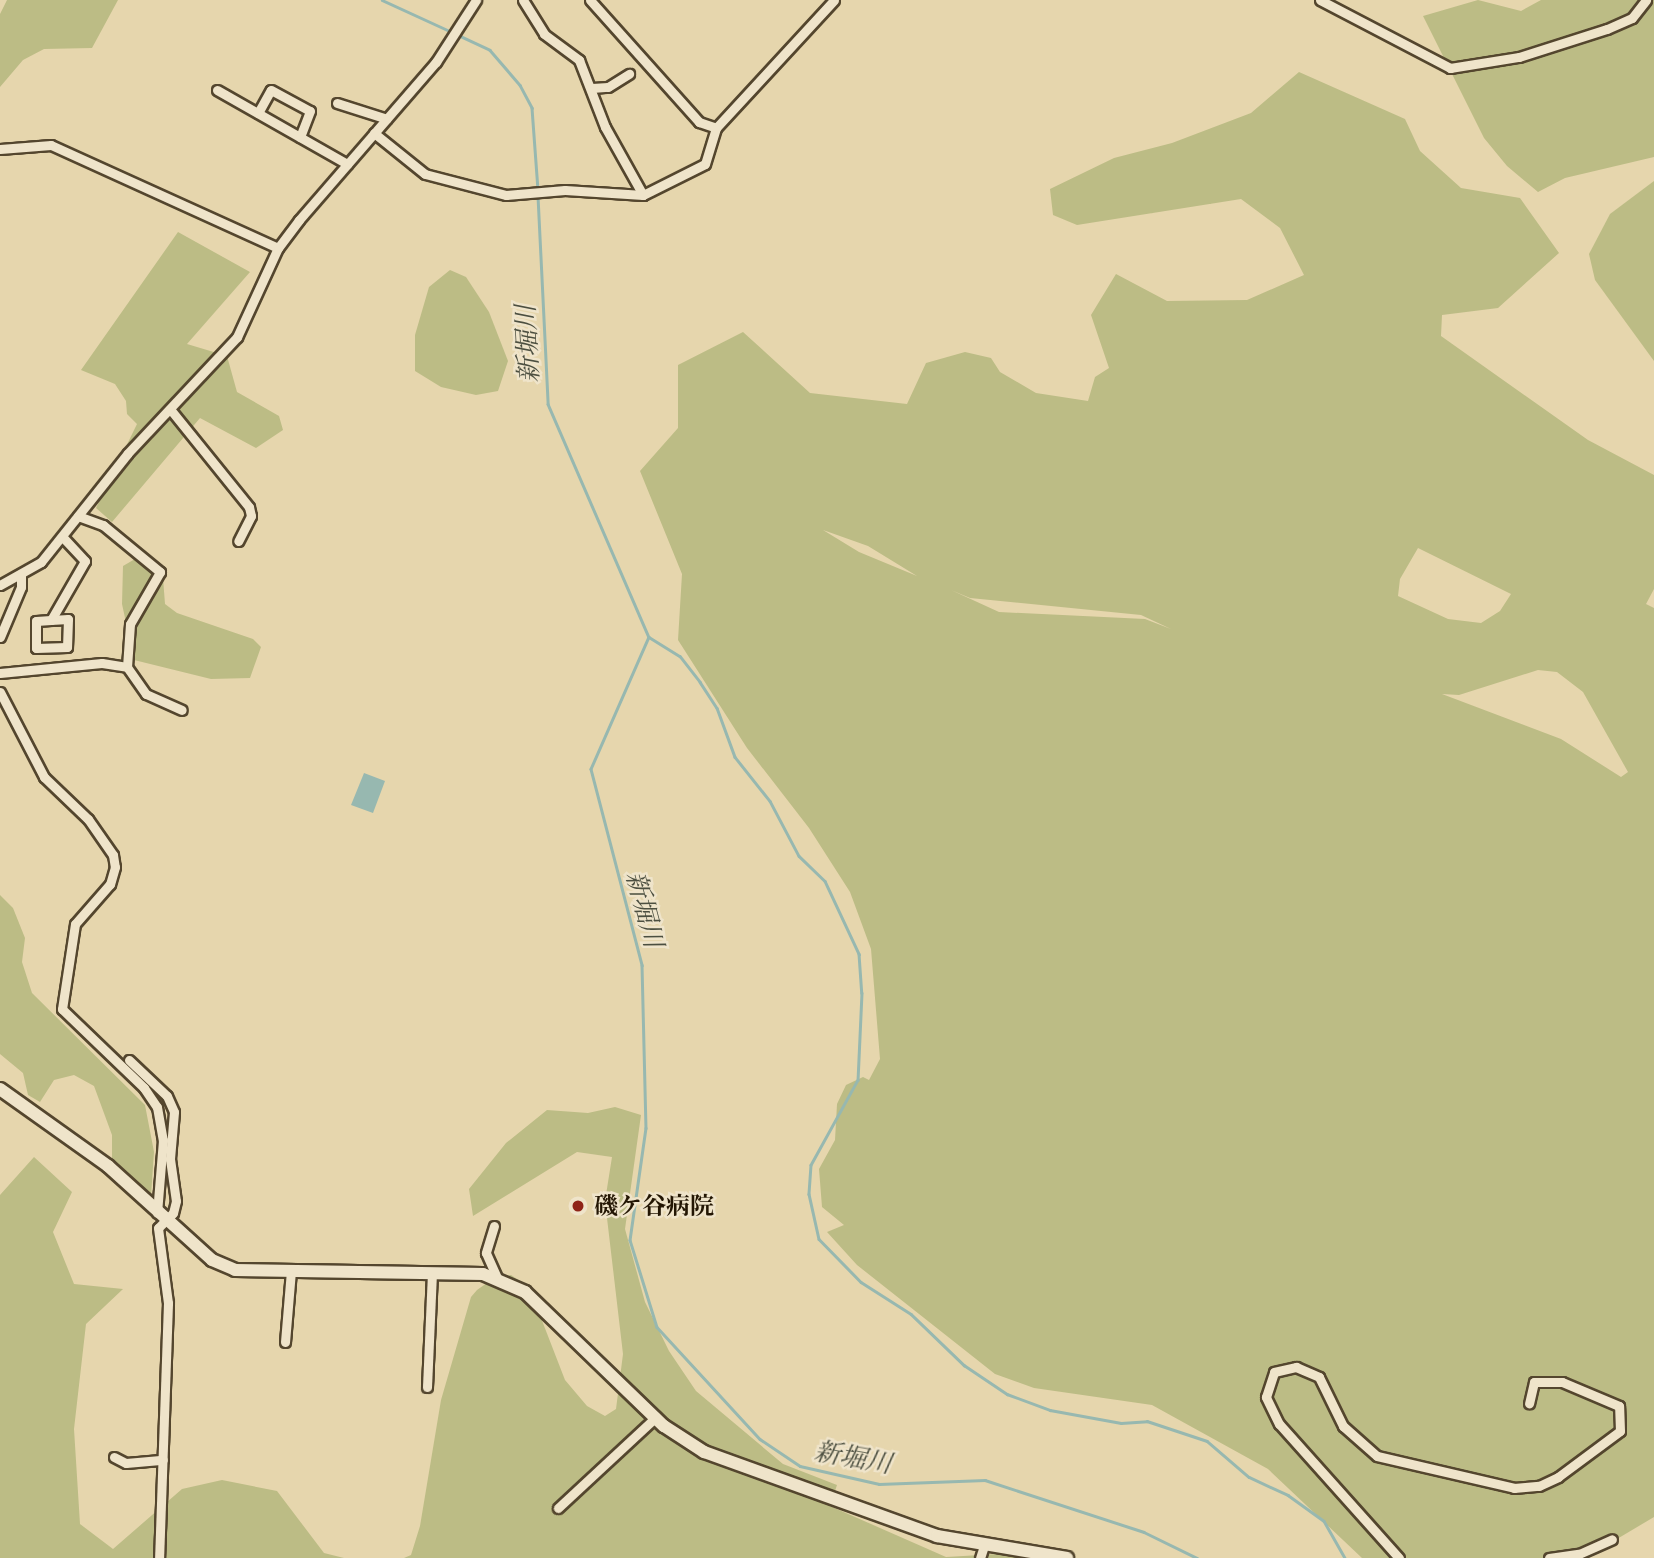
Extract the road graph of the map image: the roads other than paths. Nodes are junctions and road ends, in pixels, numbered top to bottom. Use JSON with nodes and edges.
{"nodes":[{"id":1,"x":476,"y":0,"type":"edge"},
{"id":2,"x":523,"y":0,"type":"edge"},
{"id":3,"x":590,"y":0,"type":"edge"},
{"id":4,"x":834,"y":0,"type":"edge"},
{"id":5,"x":1320,"y":0,"type":"edge"},
{"id":6,"x":1646,"y":0,"type":"edge"},
{"id":7,"x":629,"y":74,"type":"dead end"},
{"id":8,"x":593,"y":88,"type":"junction"},
{"id":9,"x":217,"y":90,"type":"dead end"},
{"id":10,"x":337,"y":103,"type":"dead end"},
{"id":11,"x":258,"y":113,"type":"junction"},
{"id":12,"x":387,"y":119,"type":"junction"},
{"id":13,"x":716,"y":128,"type":"junction"},
{"id":14,"x":374,"y":133,"type":"junction"},
{"id":15,"x":300,"y":137,"type":"junction"},
{"id":16,"x":0,"y":149,"type":"edge"},
{"id":17,"x":347,"y":164,"type":"junction"},
{"id":18,"x":643,"y":195,"type":"junction"},
{"id":19,"x":278,"y":248,"type":"junction"},
{"id":20,"x":170,"y":409,"type":"junction"},
{"id":21,"x":78,"y":516,"type":"junction"},
{"id":22,"x":62,"y":537,"type":"junction"},
{"id":23,"x":238,"y":541,"type":"dead end"},
{"id":24,"x":21,"y":574,"type":"junction"},
{"id":25,"x":0,"y":585,"type":"edge"},
{"id":26,"x":51,"y":620,"type":"junction"},
{"id":27,"x":0,"y":637,"type":"edge"},
{"id":28,"x":127,"y":667,"type":"junction"},
{"id":29,"x":0,"y":673,"type":"edge"},
{"id":30,"x":0,"y":692,"type":"edge"},
{"id":31,"x":182,"y":710,"type":"dead end"},
{"id":32,"x":129,"y":1060,"type":"dead end"},
{"id":33,"x":0,"y":1089,"type":"edge"},
{"id":34,"x":161,"y":1216,"type":"junction"},
{"id":35,"x":494,"y":1226,"type":"dead end"},
{"id":36,"x":291,"y":1270,"type":"junction"},
{"id":37,"x":432,"y":1273,"type":"junction"},
{"id":38,"x":498,"y":1280,"type":"junction"},
{"id":39,"x":285,"y":1342,"type":"dead end"},
{"id":40,"x":427,"y":1387,"type":"dead end"},
{"id":41,"x":1529,"y":1403,"type":"dead end"},
{"id":42,"x":656,"y":1417,"type":"junction"},
{"id":43,"x":114,"y":1457,"type":"dead end"},
{"id":44,"x":163,"y":1460,"type":"junction"},
{"id":45,"x":558,"y":1508,"type":"dead end"},
{"id":46,"x":1612,"y":1539,"type":"dead end"},
{"id":47,"x":982,"y":1552,"type":"edge"},
{"id":48,"x":159,"y":1558,"type":"edge"},
{"id":49,"x":1067,"y":1558,"type":"edge"},
{"id":50,"x":1399,"y":1558,"type":"edge"},
{"id":51,"x":1549,"y":1558,"type":"edge"}],
"edges":[{"from":1,"to":12,"type":"street"},
{"from":2,"to":8,"type":"street"},
{"from":3,"to":13,"type":"street"},
{"from":4,"to":13,"type":"street"},
{"from":5,"to":6,"type":"street"},
{"from":7,"to":8,"type":"street"},
{"from":8,"to":18,"type":"street"},
{"from":9,"to":11,"type":"street"},
{"from":10,"to":12,"type":"street"},
{"from":11,"to":15,"type":"street"},
{"from":11,"to":15,"type":"street"},
{"from":12,"to":14,"type":"street"},
{"from":13,"to":18,"type":"street"},
{"from":14,"to":17,"type":"street"},
{"from":14,"to":18,"type":"street"},
{"from":15,"to":17,"type":"street"},
{"from":16,"to":19,"type":"street"},
{"from":17,"to":19,"type":"street"},
{"from":19,"to":20,"type":"street"},
{"from":20,"to":21,"type":"street"},
{"from":20,"to":23,"type":"street"},
{"from":21,"to":22,"type":"street"},
{"from":21,"to":28,"type":"street"},
{"from":22,"to":24,"type":"street"},
{"from":22,"to":26,"type":"street"},
{"from":24,"to":25,"type":"street"},
{"from":24,"to":27,"type":"street"},
{"from":26,"to":26,"type":"street"},
{"from":28,"to":29,"type":"street"},
{"from":28,"to":31,"type":"street"},
{"from":30,"to":34,"type":"street"},
{"from":32,"to":34,"type":"street"},
{"from":33,"to":34,"type":"street"},
{"from":34,"to":36,"type":"street"},
{"from":34,"to":44,"type":"street"},
{"from":35,"to":38,"type":"street"},
{"from":36,"to":37,"type":"street"},
{"from":36,"to":39,"type":"street"},
{"from":37,"to":38,"type":"street"},
{"from":37,"to":40,"type":"street"},
{"from":38,"to":42,"type":"street"},
{"from":41,"to":50,"type":"street"},
{"from":42,"to":45,"type":"street"},
{"from":42,"to":47,"type":"street"},
{"from":43,"to":44,"type":"street"},
{"from":44,"to":48,"type":"street"},
{"from":46,"to":51,"type":"street"},
{"from":47,"to":49,"type":"street"}]}
